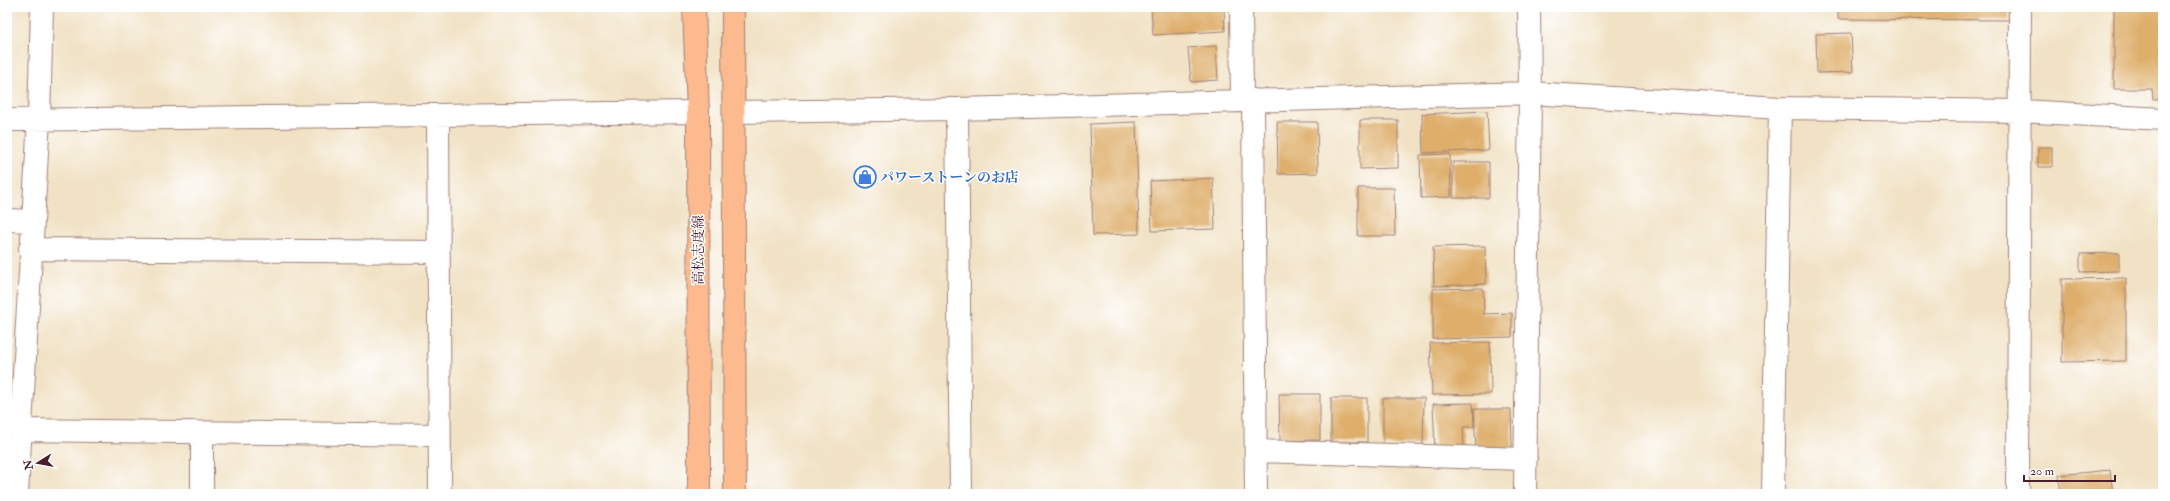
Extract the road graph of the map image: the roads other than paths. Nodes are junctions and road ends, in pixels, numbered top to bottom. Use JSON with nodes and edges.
{"nodes":[{"id":1,"x":42,"y":7,"type":"edge"},
{"id":2,"x":694,"y":7,"type":"edge"},
{"id":3,"x":733,"y":7,"type":"edge"},
{"id":4,"x":1241,"y":7,"type":"edge"},
{"id":5,"x":1529,"y":7,"type":"edge"},
{"id":6,"x":2020,"y":7,"type":"edge"},
{"id":7,"x":1530,"y":93,"type":"junction"},
{"id":8,"x":1248,"y":100,"type":"junction"},
{"id":9,"x":1780,"y":108,"type":"junction"},
{"id":10,"x":956,"y":109,"type":"junction"},
{"id":11,"x":2020,"y":111,"type":"junction"},
{"id":12,"x":698,"y":112,"type":"junction"},
{"id":13,"x":734,"y":112,"type":"junction"},
{"id":14,"x":438,"y":115,"type":"junction"},
{"id":15,"x":2163,"y":119,"type":"edge"},
{"id":16,"x":7,"y":120,"type":"edge"},
{"id":17,"x":39,"y":120,"type":"junction"},
{"id":18,"x":7,"y":220,"type":"edge"},
{"id":19,"x":33,"y":221,"type":"junction"},
{"id":20,"x":30,"y":249,"type":"junction"},
{"id":21,"x":438,"y":252,"type":"junction"},
{"id":22,"x":20,"y":430,"type":"junction"},
{"id":23,"x":202,"y":433,"type":"junction"},
{"id":24,"x":439,"y":436,"type":"junction"},
{"id":25,"x":1256,"y":451,"type":"junction"},
{"id":26,"x":1526,"y":458,"type":"junction"},
{"id":27,"x":17,"y":494,"type":"edge"},
{"id":28,"x":202,"y":494,"type":"edge"},
{"id":29,"x":440,"y":494,"type":"edge"},
{"id":30,"x":699,"y":494,"type":"edge"},
{"id":31,"x":735,"y":494,"type":"edge"},
{"id":32,"x":961,"y":494,"type":"edge"},
{"id":33,"x":1256,"y":494,"type":"edge"},
{"id":34,"x":1525,"y":494,"type":"edge"},
{"id":35,"x":1773,"y":494,"type":"edge"},
{"id":36,"x":2018,"y":494,"type":"edge"}],
"edges":[{"from":1,"to":17,"type":"street"},
{"from":2,"to":12,"type":"main road","name":"高松志度線"},
{"from":3,"to":13,"type":"main road"},
{"from":4,"to":8,"type":"street"},
{"from":5,"to":7,"type":"street"},
{"from":6,"to":11,"type":"street"},
{"from":7,"to":8,"type":"street"},
{"from":7,"to":9,"type":"street"},
{"from":7,"to":26,"type":"street"},
{"from":8,"to":10,"type":"street"},
{"from":8,"to":25,"type":"street"},
{"from":9,"to":11,"type":"street"},
{"from":9,"to":35,"type":"street"},
{"from":10,"to":13,"type":"street"},
{"from":10,"to":32,"type":"street"},
{"from":11,"to":15,"type":"street"},
{"from":11,"to":36,"type":"street"},
{"from":12,"to":14,"type":"street"},
{"from":12,"to":30,"type":"main road","name":"高松志度線"},
{"from":13,"to":31,"type":"main road"},
{"from":14,"to":17,"type":"street"},
{"from":14,"to":21,"type":"street"},
{"from":16,"to":17,"type":"street"},
{"from":17,"to":19,"type":"street"},
{"from":18,"to":19,"type":"street"},
{"from":19,"to":20,"type":"street"},
{"from":20,"to":21,"type":"street"},
{"from":20,"to":22,"type":"street"},
{"from":21,"to":24,"type":"street"},
{"from":22,"to":23,"type":"street"},
{"from":22,"to":27,"type":"street"},
{"from":23,"to":24,"type":"street"},
{"from":23,"to":28,"type":"street"},
{"from":24,"to":29,"type":"street"},
{"from":25,"to":26,"type":"street"},
{"from":25,"to":33,"type":"street"},
{"from":26,"to":34,"type":"street"}]}
